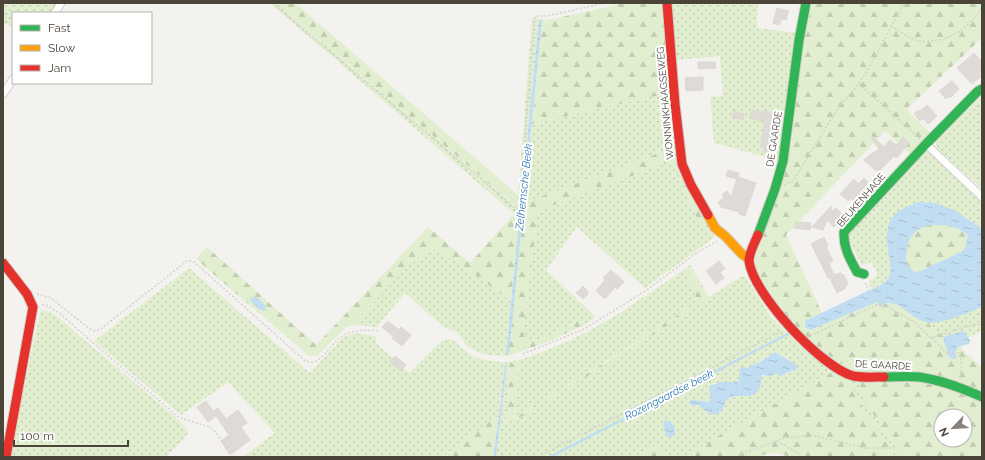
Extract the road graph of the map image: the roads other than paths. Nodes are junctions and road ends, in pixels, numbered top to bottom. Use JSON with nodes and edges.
{"nodes":[{"id":1,"x":61,"y":3,"type":"edge"},
{"id":2,"x":667,"y":3,"type":"edge"},
{"id":3,"x":806,"y":3,"type":"edge"},
{"id":4,"x":56,"y":12,"type":"edge"},
{"id":5,"x":12,"y":80,"type":"edge"},
{"id":6,"x":982,"y":89,"type":"edge"},
{"id":7,"x":3,"y":94,"type":"edge"},
{"id":8,"x":926,"y":144,"type":"junction"},
{"id":9,"x":982,"y":197,"type":"edge"},
{"id":10,"x":749,"y":259,"type":"junction"},
{"id":11,"x":3,"y":263,"type":"edge"},
{"id":12,"x":864,"y":274,"type":"dead end"},
{"id":13,"x":982,"y":397,"type":"edge"},
{"id":14,"x":6,"y":457,"type":"edge"}],
"edges":[{"from":1,"to":4,"type":"street"},
{"from":2,"to":10,"type":"street","name":"WONNINKHAAGSEWEG"},
{"from":3,"to":10,"type":"street","name":"DE GAARDE"},
{"from":5,"to":7,"type":"street"},
{"from":6,"to":8,"type":"street","name":"BEUKENHAGE"},
{"from":8,"to":9,"type":"street"},
{"from":8,"to":12,"type":"street","name":"BEUKENHAGE"},
{"from":10,"to":13,"type":"street","name":"DE GAARDE"},
{"from":11,"to":14,"type":"street"}]}
